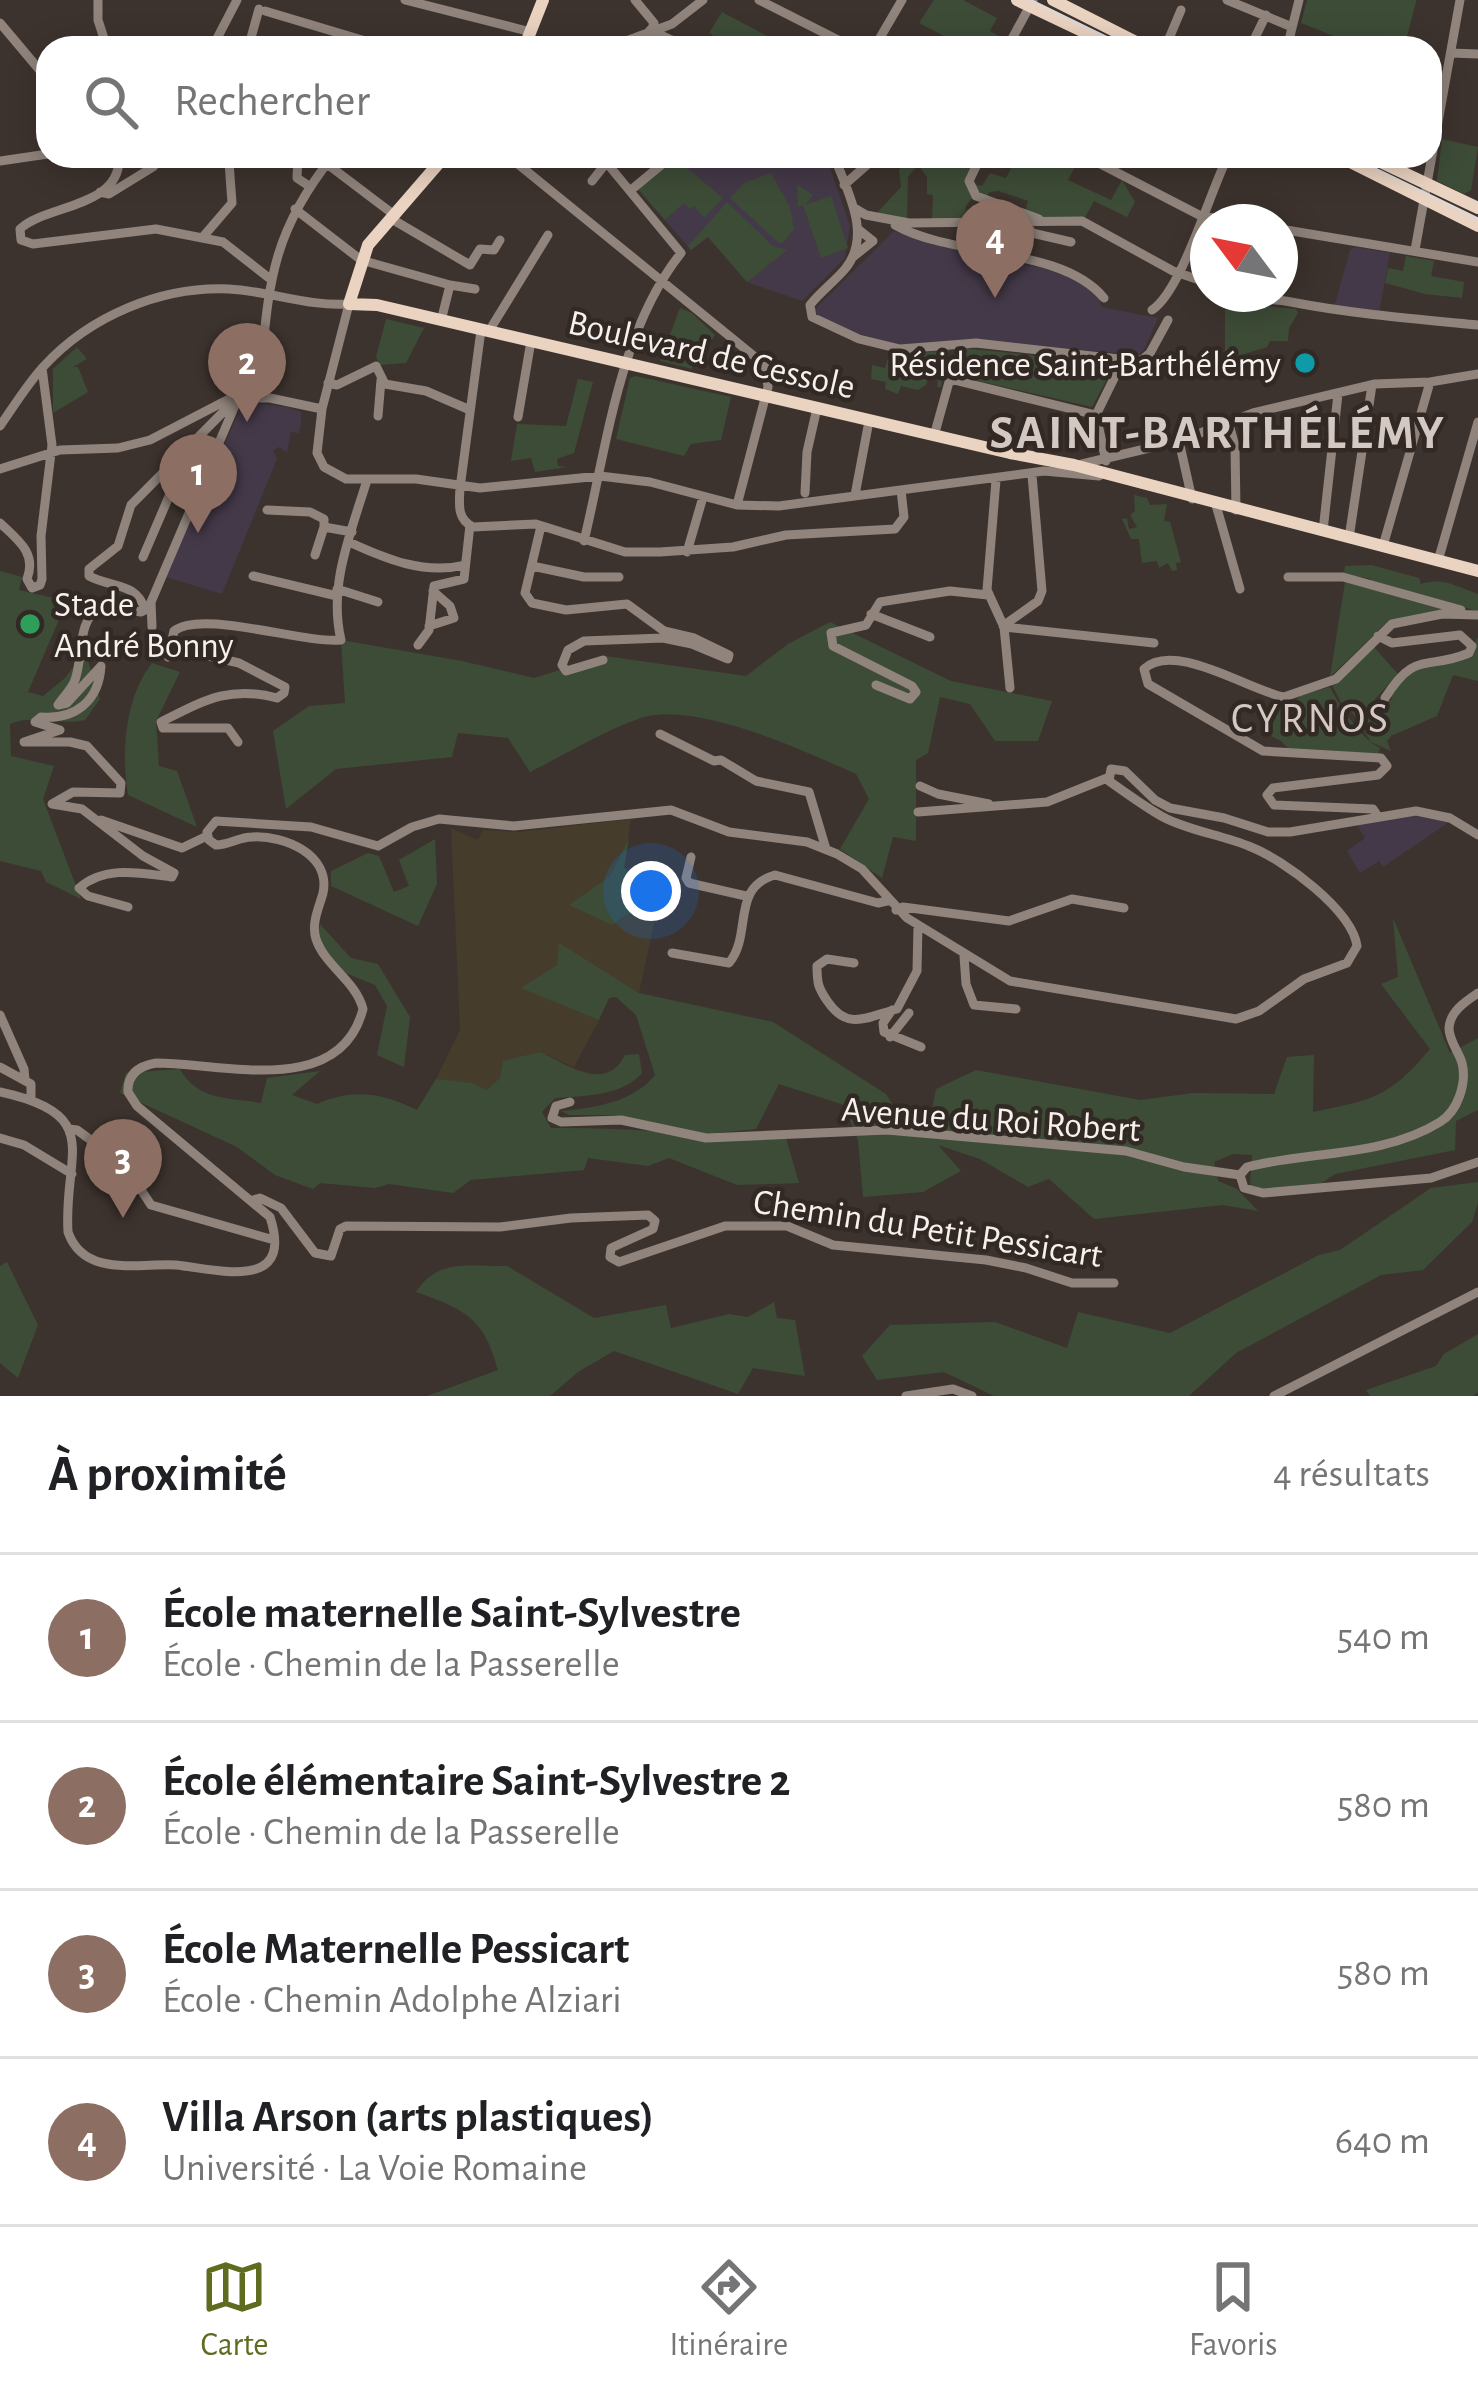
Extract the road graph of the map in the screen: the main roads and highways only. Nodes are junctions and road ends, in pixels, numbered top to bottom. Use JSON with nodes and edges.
{"nodes":[{"id":1,"x":543,"y":0,"type":"edge"},
{"id":2,"x":1053,"y":0,"type":"edge"},
{"id":3,"x":1026,"y":2,"type":"edge"},
{"id":4,"x":529,"y":36,"type":"edge"},
{"id":5,"x":1094,"y":36,"type":"edge"},
{"id":6,"x":1124,"y":36,"type":"edge"},
{"id":7,"x":434,"y":168,"type":"edge"},
{"id":8,"x":1362,"y":168,"type":"edge"},
{"id":9,"x":1395,"y":168,"type":"edge"},
{"id":10,"x":1478,"y":208,"type":"edge"},
{"id":11,"x":1478,"y":226,"type":"edge"},
{"id":12,"x":1478,"y":571,"type":"edge"}],
"edges":[{"from":1,"to":4,"type":"main road"},
{"from":2,"to":6,"type":"main road"},
{"from":3,"to":5,"type":"main road"},
{"from":7,"to":12,"type":"main road","name":"Boulevard de Cessole"},
{"from":8,"to":11,"type":"main road"},
{"from":9,"to":10,"type":"main road"}]}
